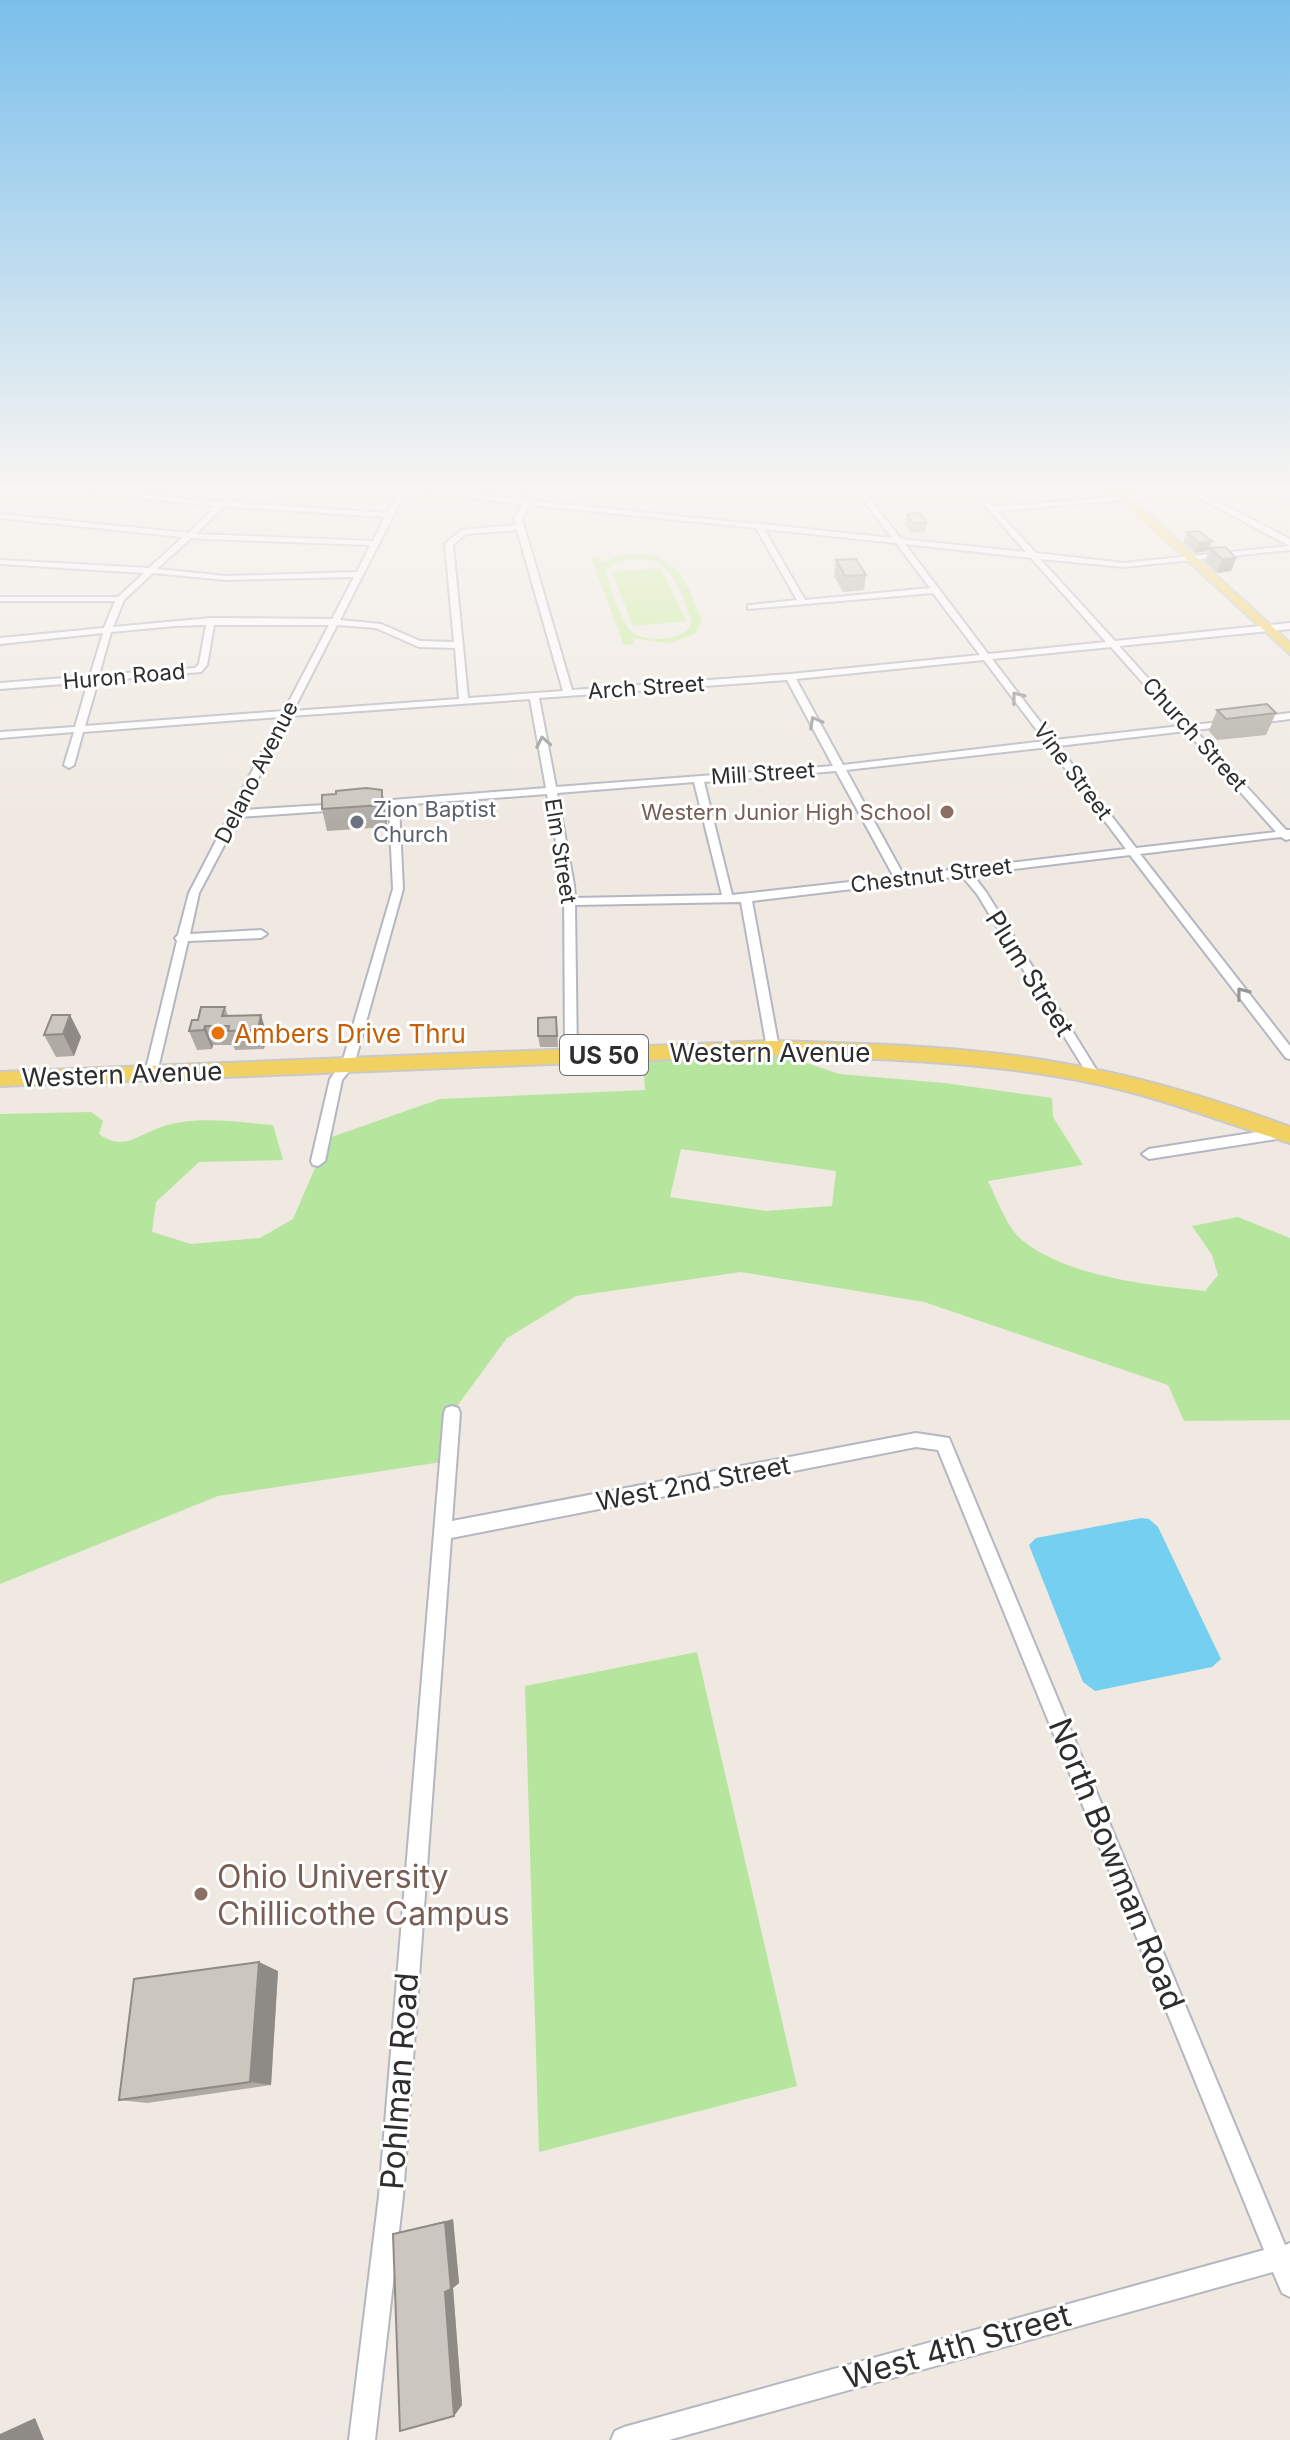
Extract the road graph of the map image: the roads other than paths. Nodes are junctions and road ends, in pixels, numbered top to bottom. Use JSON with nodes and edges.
{"nodes":[{"id":1,"x":120,"y":599,"type":"edge"},
{"id":2,"x":347,"y":600,"type":"edge"},
{"id":3,"x":454,"y":600,"type":"edge"},
{"id":4,"x":541,"y":600,"type":"edge"},
{"id":5,"x":826,"y":600,"type":"edge"},
{"id":6,"x":943,"y":600,"type":"edge"},
{"id":7,"x":1075,"y":600,"type":"edge"},
{"id":8,"x":1236,"y":600,"type":"edge"},
{"id":9,"x":802,"y":602,"type":"joint"},
{"id":10,"x":751,"y":607,"type":"dead end"},
{"id":11,"x":211,"y":621,"type":"junction"},
{"id":12,"x":336,"y":622,"type":"junction"},
{"id":13,"x":1290,"y":626,"type":"edge"},
{"id":14,"x":1267,"y":628,"type":"junction"},
{"id":15,"x":108,"y":629,"type":"junction"},
{"id":16,"x":0,"y":641,"type":"edge"},
{"id":17,"x":458,"y":645,"type":"junction"},
{"id":18,"x":1116,"y":645,"type":"junction"},
{"id":19,"x":1290,"y":650,"type":"edge"},
{"id":20,"x":986,"y":657,"type":"junction"},
{"id":21,"x":790,"y":677,"type":"junction"},
{"id":22,"x":93,"y":680,"type":"junction"},
{"id":23,"x":0,"y":686,"type":"edge"},
{"id":24,"x":568,"y":692,"type":"junction"},
{"id":25,"x":534,"y":695,"type":"junction"},
{"id":26,"x":464,"y":699,"type":"junction"},
{"id":27,"x":285,"y":715,"type":"junction"},
{"id":28,"x":1290,"y":716,"type":"edge"},
{"id":29,"x":1250,"y":721,"type":"edge"},
{"id":30,"x":1235,"y":722,"type":"edge"},
{"id":31,"x":1191,"y":727,"type":"junction"},
{"id":32,"x":79,"y":729,"type":"junction"},
{"id":33,"x":0,"y":735,"type":"edge"},
{"id":34,"x":1053,"y":743,"type":"junction"},
{"id":35,"x":69,"y":765,"type":"dead end"},
{"id":36,"x":840,"y":768,"type":"junction"},
{"id":37,"x":698,"y":778,"type":"junction"},
{"id":38,"x":551,"y":790,"type":"junction"},
{"id":39,"x":394,"y":803,"type":"junction"},
{"id":40,"x":234,"y":814,"type":"junction"},
{"id":41,"x":1288,"y":836,"type":"edge"},
{"id":42,"x":1133,"y":852,"type":"junction"},
{"id":43,"x":963,"y":870,"type":"junction"},
{"id":44,"x":900,"y":879,"type":"junction"},
{"id":45,"x":746,"y":898,"type":"junction"},
{"id":46,"x":728,"y":899,"type":"junction"},
{"id":47,"x":571,"y":902,"type":"junction"},
{"id":48,"x":261,"y":934,"type":"dead end"},
{"id":49,"x":181,"y":938,"type":"junction"},
{"id":50,"x":773,"y":1048,"type":"junction"},
{"id":51,"x":1290,"y":1055,"type":"edge"},
{"id":52,"x":571,"y":1057,"type":"junction"},
{"id":53,"x":348,"y":1065,"type":"junction"},
{"id":54,"x":151,"y":1073,"type":"junction"},
{"id":55,"x":1095,"y":1077,"type":"junction"},
{"id":56,"x":0,"y":1079,"type":"edge"},
{"id":57,"x":1288,"y":1133,"type":"edge"},
{"id":58,"x":1149,"y":1154,"type":"dead end"},
{"id":59,"x":318,"y":1161,"type":"dead end"},
{"id":60,"x":452,"y":1413,"type":"dead end"},
{"id":61,"x":943,"y":1443,"type":"joint"},
{"id":62,"x":443,"y":1531,"type":"junction"},
{"id":63,"x":1285,"y":2257,"type":"edge"},
{"id":64,"x":1290,"y":2285,"type":"edge"},
{"id":65,"x":362,"y":2440,"type":"edge"},
{"id":66,"x":624,"y":2440,"type":"edge"}],
"edges":[{"from":1,"to":15,"type":"street"},
{"from":2,"to":12,"type":"street","name":"Delano Avenue"},
{"from":3,"to":17,"type":"street"},
{"from":4,"to":24,"type":"street"},
{"from":5,"to":9,"type":"street"},
{"from":6,"to":20,"type":"street","name":"Vine Street"},
{"from":7,"to":18,"type":"street","name":"Church Street"},
{"from":8,"to":14,"type":"main road"},
{"from":9,"to":10,"type":"street"},
{"from":11,"to":12,"type":"street"},
{"from":11,"to":15,"type":"street"},
{"from":11,"to":22,"type":"street","name":"Huron Road"},
{"from":12,"to":17,"type":"street"},
{"from":12,"to":27,"type":"street","name":"Delano Avenue"},
{"from":13,"to":14,"type":"street","name":"Arch Street"},
{"from":14,"to":18,"type":"street","name":"Arch Street"},
{"from":14,"to":19,"type":"main road"},
{"from":15,"to":16,"type":"street"},
{"from":15,"to":22,"type":"street"},
{"from":17,"to":26,"type":"street"},
{"from":18,"to":20,"type":"street","name":"Arch Street"},
{"from":18,"to":31,"type":"street","name":"Church Street"},
{"from":20,"to":21,"type":"street","name":"Arch Street"},
{"from":34,"to":20,"type":"street","name":"Vine Street","one_way":true},
{"from":21,"to":24,"type":"street","name":"Arch Street"},
{"from":36,"to":21,"type":"street","one_way":true},
{"from":22,"to":23,"type":"street","name":"Huron Road"},
{"from":22,"to":32,"type":"street"},
{"from":24,"to":25,"type":"street","name":"Arch Street"},
{"from":25,"to":26,"type":"street","name":"Arch Street"},
{"from":38,"to":25,"type":"street","name":"Elm Street","one_way":true},
{"from":26,"to":27,"type":"street","name":"Arch Street"},
{"from":27,"to":32,"type":"street","name":"Arch Street"},
{"from":27,"to":40,"type":"street","name":"Delano Avenue"},
{"from":28,"to":29,"type":"street"},
{"from":30,"to":31,"type":"street","name":"Mill Street"},
{"from":31,"to":34,"type":"street","name":"Mill Street"},
{"from":31,"to":41,"type":"street","name":"Church Street"},
{"from":32,"to":33,"type":"street","name":"Arch Street"},
{"from":32,"to":35,"type":"street"},
{"from":34,"to":36,"type":"street","name":"Mill Street"},
{"from":34,"to":42,"type":"street","name":"Vine Street"},
{"from":36,"to":37,"type":"street","name":"Mill Street"},
{"from":36,"to":44,"type":"street"},
{"from":37,"to":38,"type":"street","name":"Mill Street"},
{"from":37,"to":46,"type":"street"},
{"from":38,"to":39,"type":"street","name":"Mill Street"},
{"from":38,"to":47,"type":"street","name":"Elm Street"},
{"from":39,"to":40,"type":"street","name":"Mill Street"},
{"from":39,"to":53,"type":"street"},
{"from":40,"to":49,"type":"street","name":"Delano Avenue"},
{"from":41,"to":42,"type":"street","name":"Chestnut Street"},
{"from":42,"to":43,"type":"street","name":"Chestnut Street"},
{"from":51,"to":42,"type":"street","name":"Vine Street","one_way":true},
{"from":43,"to":44,"type":"street","name":"Chestnut Street"},
{"from":43,"to":55,"type":"street","name":"Plum Street"},
{"from":44,"to":45,"type":"street","name":"Chestnut Street"},
{"from":45,"to":46,"type":"street","name":"Chestnut Street"},
{"from":45,"to":50,"type":"street"},
{"from":46,"to":47,"type":"street","name":"Chestnut Street"},
{"from":47,"to":52,"type":"street","name":"Elm Street"},
{"from":48,"to":49,"type":"street"},
{"from":49,"to":54,"type":"street","name":"Delano Avenue"},
{"from":50,"to":52,"type":"main road","name":"Western Avenue","number":"US 50"},
{"from":50,"to":55,"type":"main road","name":"Western Avenue","number":"US 50"},
{"from":52,"to":53,"type":"main road","name":"Western Avenue","number":"US 50"},
{"from":53,"to":54,"type":"main road","name":"Western Avenue","number":"US 50"},
{"from":53,"to":59,"type":"street"},
{"from":54,"to":56,"type":"main road","name":"Western Avenue","number":"US 50"},
{"from":55,"to":57,"type":"main road","name":"Western Avenue","number":"US 50"},
{"from":57,"to":58,"type":"street"},
{"from":60,"to":62,"type":"street","name":"Pohlman Road"},
{"from":61,"to":62,"type":"street","name":"West 2nd Street"},
{"from":61,"to":63,"type":"street","name":"North Bowman Road"},
{"from":62,"to":65,"type":"street","name":"Pohlman Road"},
{"from":63,"to":64,"type":"street","name":"North Bowman Road"},
{"from":63,"to":66,"type":"street","name":"West 4th Street"}]}
